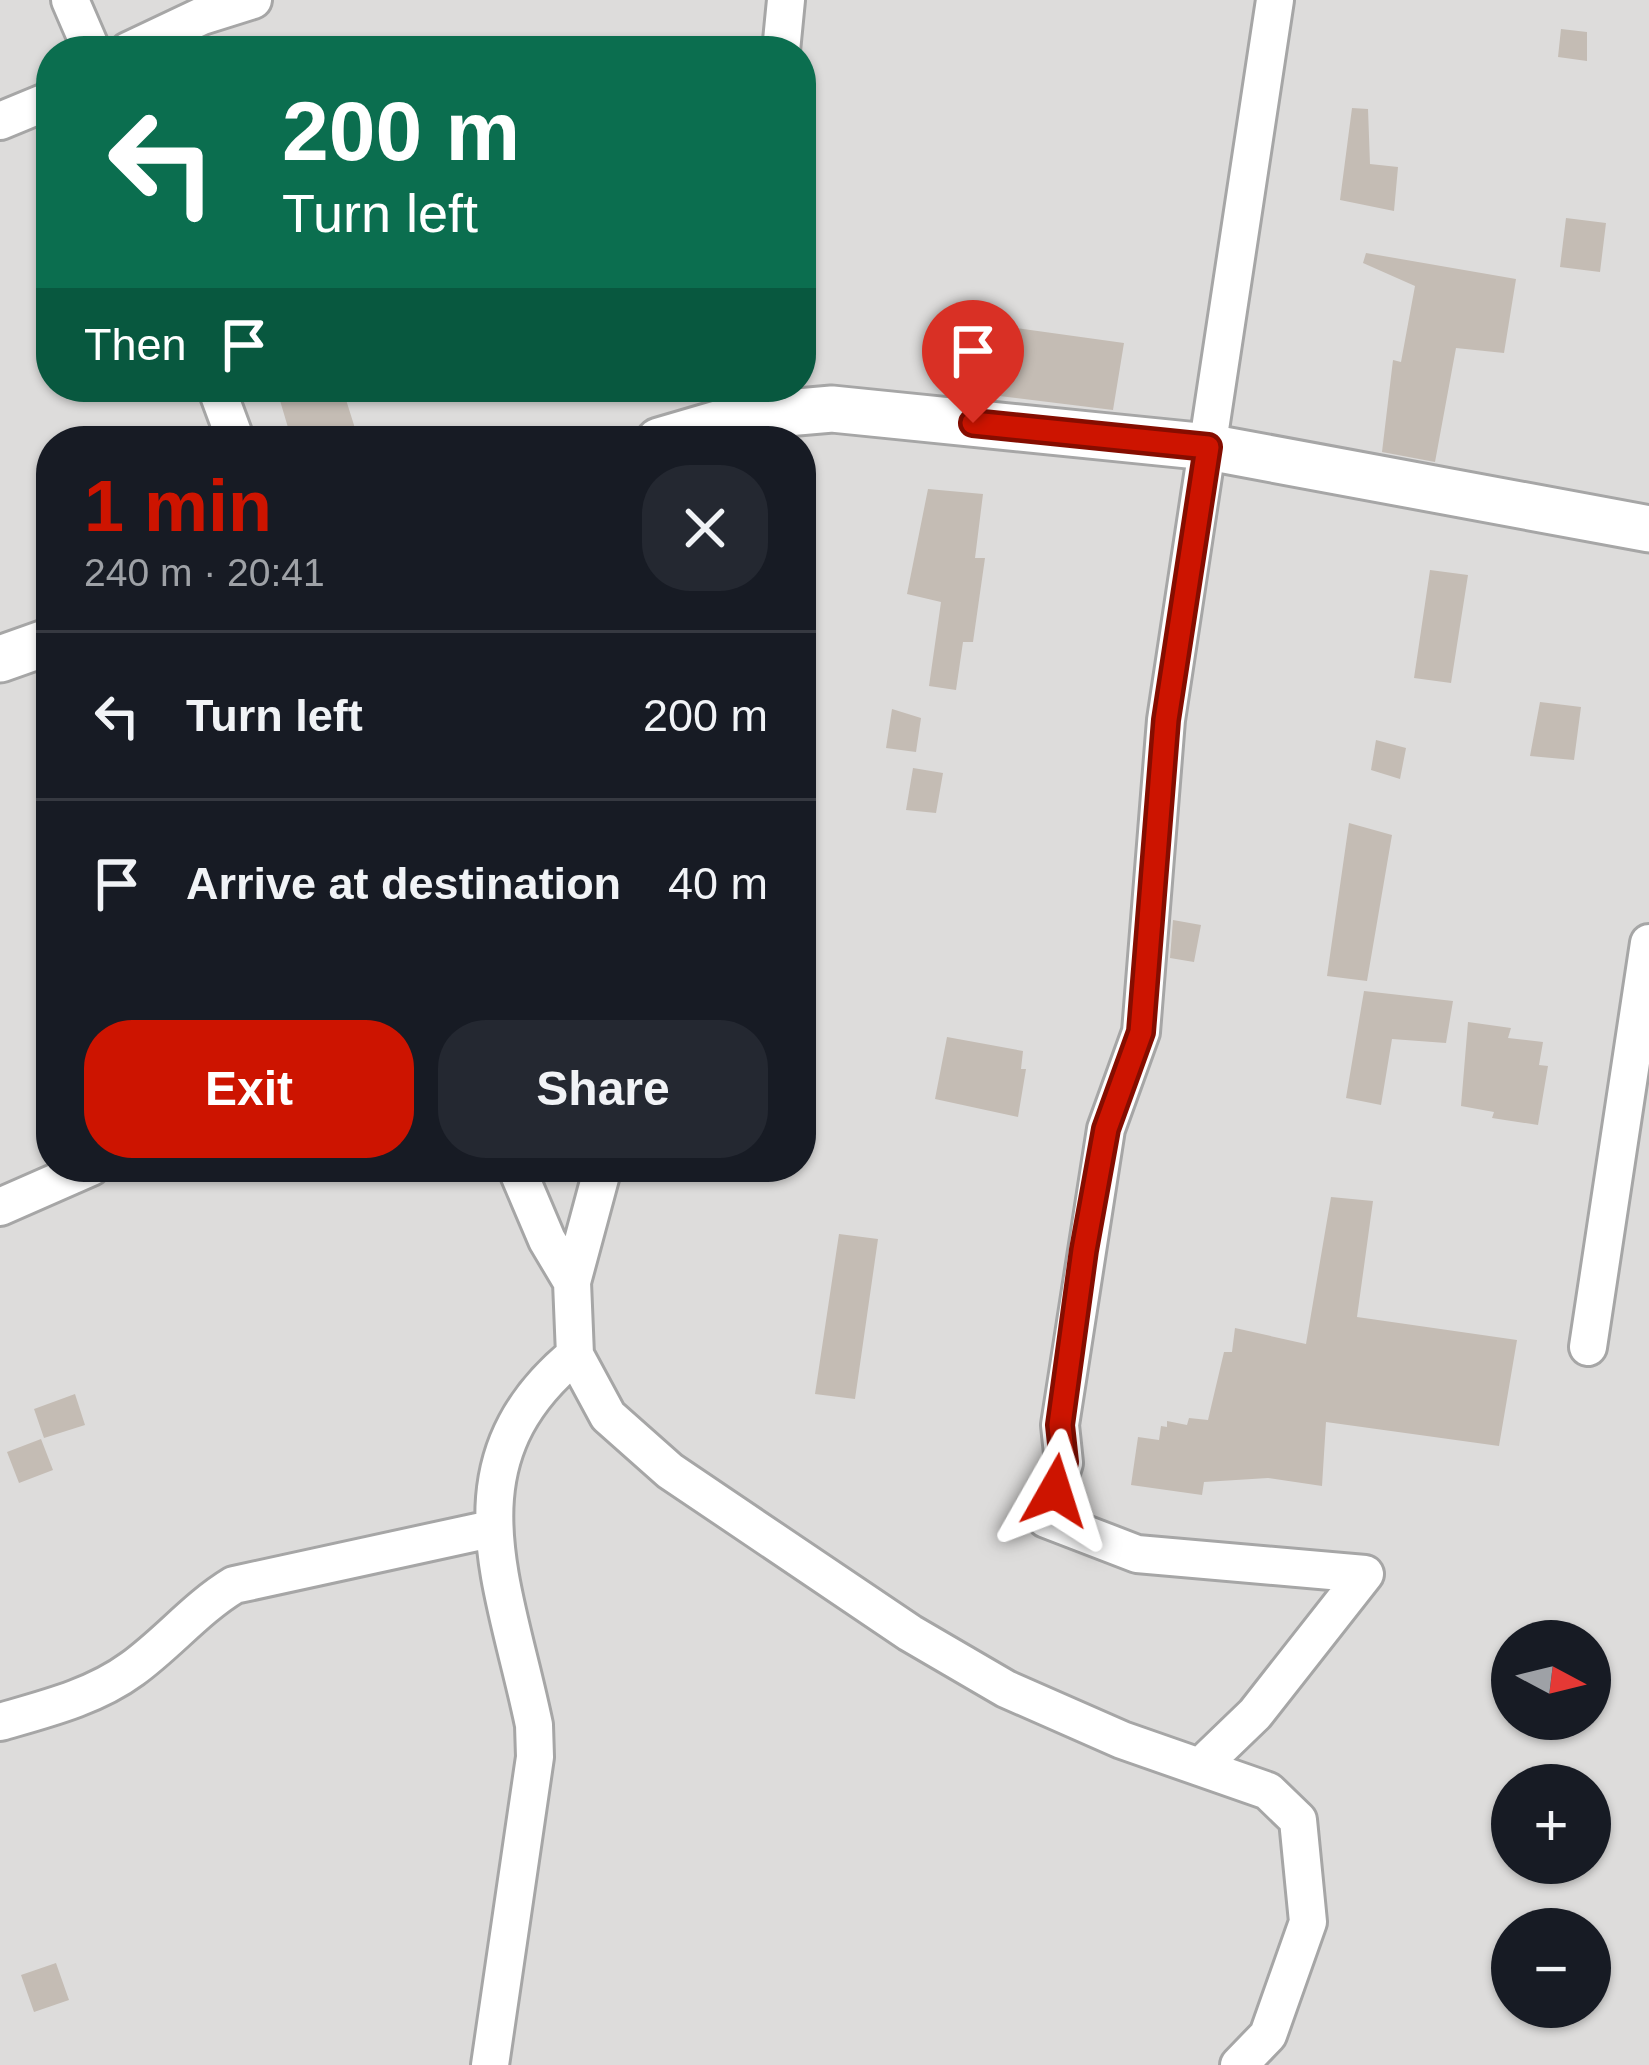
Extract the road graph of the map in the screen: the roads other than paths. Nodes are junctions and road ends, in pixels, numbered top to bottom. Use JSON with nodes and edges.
{"nodes":[{"id":1,"x":70,"y":0,"type":"edge"},
{"id":2,"x":254,"y":0,"type":"edge"},
{"id":3,"x":786,"y":0,"type":"edge"},
{"id":4,"x":1275,"y":0,"type":"edge"},
{"id":5,"x":86,"y":36,"type":"edge"},
{"id":6,"x":160,"y":36,"type":"edge"},
{"id":7,"x":782,"y":36,"type":"edge"},
{"id":8,"x":36,"y":106,"type":"edge"},
{"id":9,"x":0,"y":121,"type":"edge"},
{"id":10,"x":708,"y":423,"type":"edge"},
{"id":11,"x":1208,"y":447,"type":"junction"},
{"id":12,"x":1649,"y":529,"type":"edge"},
{"id":13,"x":36,"y":646,"type":"edge"},
{"id":14,"x":0,"y":659,"type":"edge"},
{"id":15,"x":1649,"y":943,"type":"edge"},
{"id":16,"x":57,"y":1182,"type":"edge"},
{"id":17,"x":522,"y":1182,"type":"edge"},
{"id":18,"x":599,"y":1182,"type":"edge"},
{"id":19,"x":0,"y":1207,"type":"edge"},
{"id":20,"x":572,"y":1282,"type":"junction"},
{"id":21,"x":1588,"y":1347,"type":"dead end"},
{"id":22,"x":575,"y":1354,"type":"junction"},
{"id":23,"x":491,"y":1529,"type":"junction"},
{"id":24,"x":0,"y":1722,"type":"edge"},
{"id":25,"x":1200,"y":1767,"type":"junction"},
{"id":26,"x":490,"y":2065,"type":"edge"},
{"id":27,"x":1239,"y":2065,"type":"edge"}],
"edges":[{"from":1,"to":5,"type":"street"},
{"from":2,"to":6,"type":"street"},
{"from":3,"to":7,"type":"street"},
{"from":4,"to":11,"type":"street"},
{"from":8,"to":9,"type":"street"},
{"from":10,"to":11,"type":"street"},
{"from":11,"to":12,"type":"street"},
{"from":11,"to":25,"type":"street"},
{"from":13,"to":14,"type":"street"},
{"from":15,"to":21,"type":"street"},
{"from":16,"to":19,"type":"street"},
{"from":17,"to":20,"type":"street"},
{"from":18,"to":20,"type":"street"},
{"from":20,"to":22,"type":"street"},
{"from":22,"to":23,"type":"street"},
{"from":22,"to":25,"type":"street"},
{"from":23,"to":24,"type":"street"},
{"from":23,"to":26,"type":"street"},
{"from":25,"to":27,"type":"street"}]}
